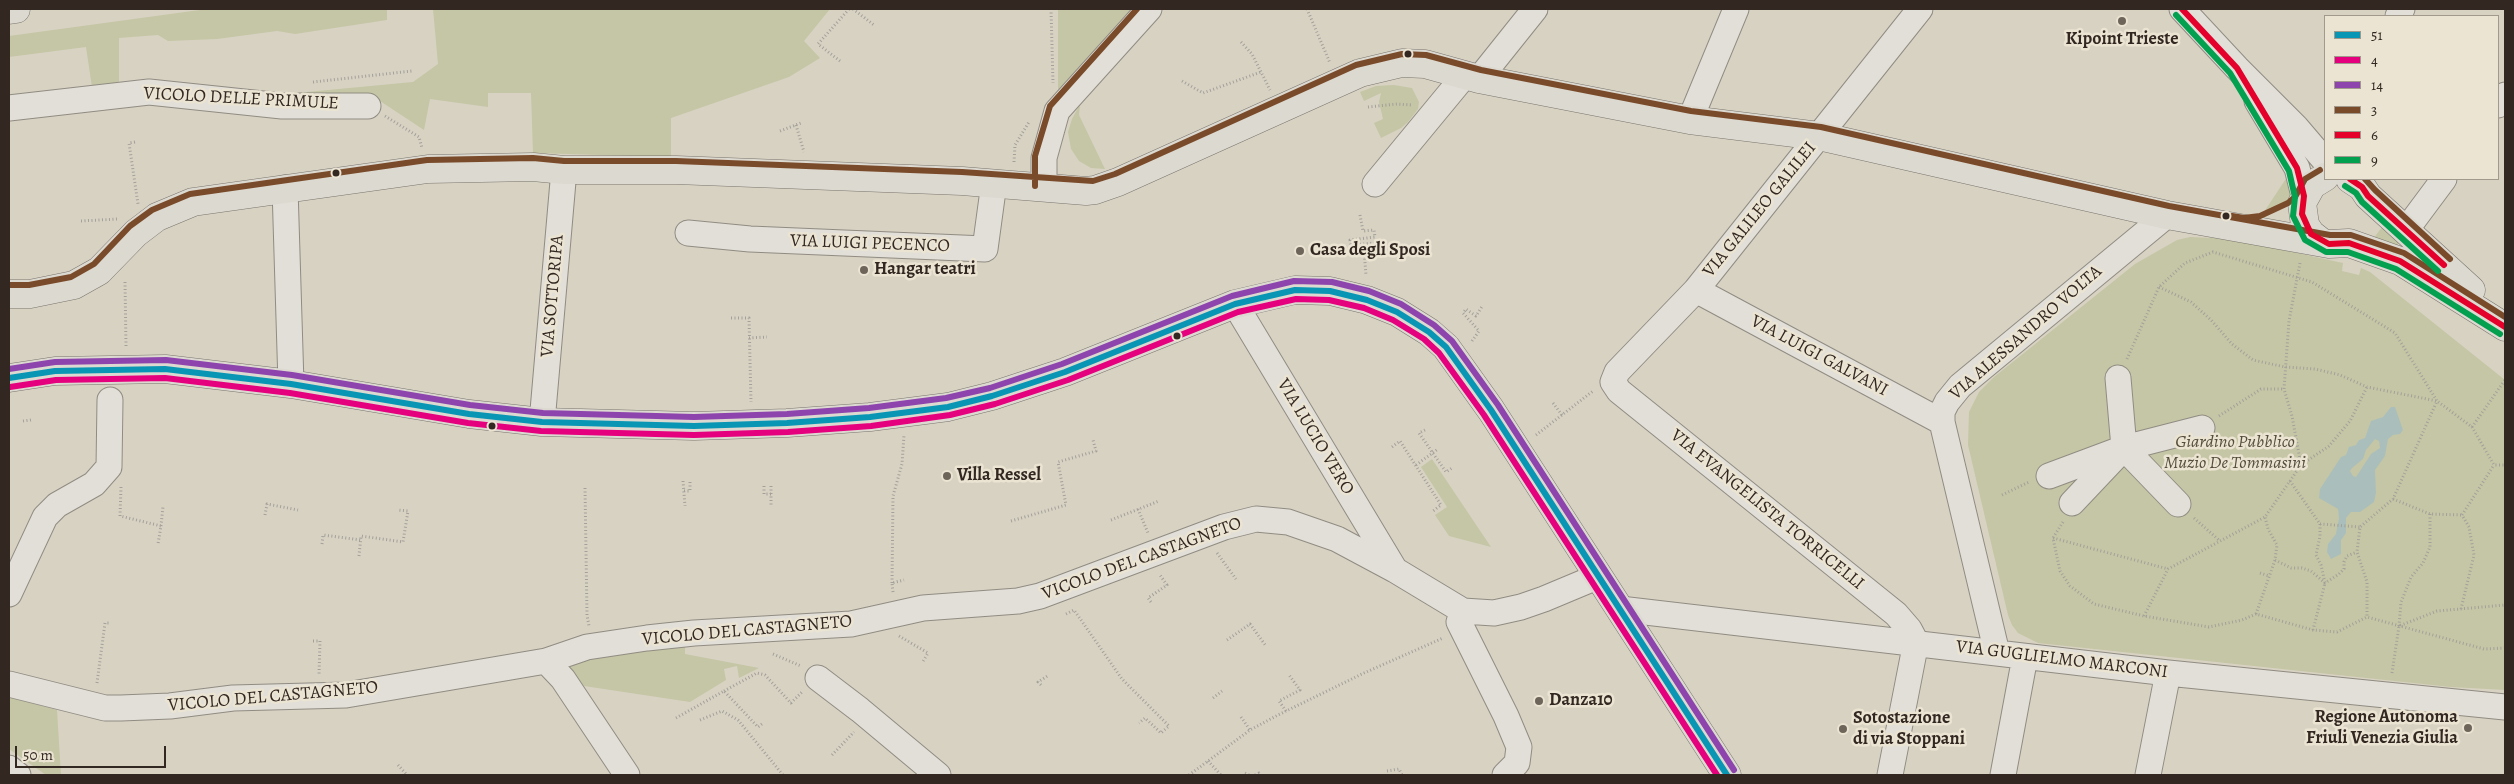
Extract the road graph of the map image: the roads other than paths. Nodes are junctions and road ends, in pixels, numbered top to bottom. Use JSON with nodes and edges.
{"nodes":[{"id":1,"x":16,"y":9,"type":"edge"},
{"id":2,"x":1149,"y":9,"type":"edge"},
{"id":3,"x":1535,"y":9,"type":"edge"},
{"id":4,"x":1736,"y":9,"type":"edge"},
{"id":5,"x":1920,"y":9,"type":"edge"},
{"id":6,"x":2182,"y":9,"type":"edge"},
{"id":7,"x":9,"y":10,"type":"edge"},
{"id":8,"x":2237,"y":68,"type":"junction"},
{"id":9,"x":1472,"y":77,"type":"junction"},
{"id":10,"x":368,"y":106,"type":"road end"},
{"id":11,"x":9,"y":108,"type":"edge"},
{"id":12,"x":1690,"y":120,"type":"junction"},
{"id":13,"x":1819,"y":136,"type":"junction"},
{"id":14,"x":2324,"y":160,"type":"edge"},
{"id":15,"x":564,"y":170,"type":"junction"},
{"id":16,"x":1004,"y":175,"type":"junction"},
{"id":17,"x":2324,"y":178,"type":"edge"},
{"id":18,"x":2443,"y":180,"type":"edge"},
{"id":19,"x":1376,"y":184,"type":"dead end"},
{"id":20,"x":1044,"y":186,"type":"junction"},
{"id":21,"x":2359,"y":187,"type":"edge"},
{"id":22,"x":285,"y":188,"type":"junction"},
{"id":23,"x":2303,"y":200,"type":"junction"},
{"id":24,"x":2166,"y":215,"type":"junction"},
{"id":25,"x":2244,"y":227,"type":"junction"},
{"id":26,"x":2406,"y":230,"type":"junction"},
{"id":27,"x":688,"y":233,"type":"dead end"},
{"id":28,"x":2349,"y":243,"type":"junction"},
{"id":29,"x":2310,"y":248,"type":"junction"},
{"id":30,"x":1696,"y":290,"type":"junction"},
{"id":31,"x":9,"y":294,"type":"edge"},
{"id":32,"x":1235,"y":304,"type":"junction"},
{"id":33,"x":2505,"y":321,"type":"edge"},
{"id":34,"x":2505,"y":327,"type":"edge"},
{"id":35,"x":9,"y":378,"type":"edge"},
{"id":36,"x":2118,"y":378,"type":"road end"},
{"id":37,"x":291,"y":384,"type":"junction"},
{"id":38,"x":1606,"y":384,"type":"joint"},
{"id":39,"x":110,"y":400,"type":"dead end"},
{"id":40,"x":542,"y":422,"type":"junction"},
{"id":41,"x":1942,"y":422,"type":"junction"},
{"id":42,"x":2202,"y":428,"type":"road end"},
{"id":43,"x":2124,"y":448,"type":"junction"},
{"id":44,"x":2049,"y":476,"type":"road end"},
{"id":45,"x":2072,"y":503,"type":"road end"},
{"id":46,"x":2178,"y":504,"type":"road end"},
{"id":47,"x":1395,"y":570,"type":"junction"},
{"id":48,"x":1599,"y":576,"type":"junction"},
{"id":49,"x":9,"y":594,"type":"edge"},
{"id":50,"x":1620,"y":609,"type":"junction"},
{"id":51,"x":1464,"y":620,"type":"junction"},
{"id":52,"x":1916,"y":642,"type":"junction"},
{"id":53,"x":1997,"y":653,"type":"junction"},
{"id":54,"x":2025,"y":657,"type":"junction"},
{"id":55,"x":546,"y":661,"type":"junction"},
{"id":56,"x":2168,"y":673,"type":"junction"},
{"id":57,"x":818,"y":678,"type":"road end"},
{"id":58,"x":9,"y":684,"type":"edge"},
{"id":59,"x":2505,"y":707,"type":"edge"},
{"id":60,"x":9,"y":768,"type":"edge"},
{"id":61,"x":18,"y":775,"type":"edge"},
{"id":62,"x":627,"y":775,"type":"edge"},
{"id":63,"x":938,"y":775,"type":"edge"},
{"id":64,"x":1505,"y":775,"type":"edge"},
{"id":65,"x":1728,"y":775,"type":"edge"},
{"id":66,"x":1890,"y":775,"type":"edge"},
{"id":67,"x":2003,"y":775,"type":"edge"},
{"id":68,"x":2148,"y":775,"type":"edge"}],
"edges":[{"from":1,"to":7,"type":"main road"},
{"from":2,"to":20,"type":"street"},
{"from":3,"to":9,"type":"street"},
{"from":4,"to":12,"type":"street"},
{"from":5,"to":13,"type":"street","name":"VIA GALILEO GALILEI"},
{"from":6,"to":8,"type":"street"},
{"from":8,"to":14,"type":"street"},
{"from":8,"to":23,"type":"street"},
{"from":9,"to":12,"type":"main road"},
{"from":9,"to":19,"type":"street"},
{"from":9,"to":20,"type":"main road"},
{"from":10,"to":11,"type":"street","name":"VICOLO DELLE PRIMULE"},
{"from":12,"to":13,"type":"main road"},
{"from":13,"to":24,"type":"main road"},
{"from":13,"to":30,"type":"street","name":"VIA GALILEO GALILEI"},
{"from":15,"to":16,"type":"main road"},
{"from":15,"to":22,"type":"main road"},
{"from":15,"to":40,"type":"street","name":"VIA SOTTORIPA"},
{"from":16,"to":20,"type":"main road"},
{"from":16,"to":27,"type":"street","name":"VIA LUIGI PECENCO"},
{"from":17,"to":23,"type":"main road"},
{"from":18,"to":26,"type":"street"},
{"from":21,"to":26,"type":"main road"},
{"from":21,"to":28,"type":"main road"},
{"from":22,"to":31,"type":"main road"},
{"from":22,"to":37,"type":"street"},
{"from":23,"to":25,"type":"main road"},
{"from":23,"to":29,"type":"main road"},
{"from":24,"to":25,"type":"main road"},
{"from":24,"to":41,"type":"street","name":"VIA ALESSANDRO VOLTA"},
{"from":25,"to":29,"type":"main road"},
{"from":26,"to":33,"type":"main road"},
{"from":28,"to":29,"type":"main road"},
{"from":28,"to":34,"type":"main road"},
{"from":30,"to":38,"type":"street","name":"VIA GALILEO GALILEI"},
{"from":30,"to":41,"type":"street","name":"VIA LUIGI GALVANI"},
{"from":32,"to":40,"type":"main road"},
{"from":32,"to":47,"type":"street","name":"VIA LUCIO VERO"},
{"from":32,"to":48,"type":"main road"},
{"from":35,"to":37,"type":"main road"},
{"from":36,"to":43,"type":"street"},
{"from":37,"to":40,"type":"main road"},
{"from":38,"to":52,"type":"street","name":"VIA EVANGELISTA TORRICELLI"},
{"from":39,"to":49,"type":"street"},
{"from":41,"to":53,"type":"street","name":"VIA ALESSANDRO VOLTA"},
{"from":42,"to":43,"type":"street"},
{"from":43,"to":44,"type":"street"},
{"from":43,"to":45,"type":"street"},
{"from":43,"to":46,"type":"street"},
{"from":47,"to":51,"type":"street","name":"VICOLO DEL CASTAGNETO"},
{"from":47,"to":55,"type":"street","name":"VICOLO DEL CASTAGNETO"},
{"from":48,"to":50,"type":"main road"},
{"from":48,"to":51,"type":"street","name":"VICOLO DEL CASTAGNETO"},
{"from":50,"to":52,"type":"street","name":"VIA GUGLIELMO MARCONI"},
{"from":50,"to":65,"type":"main road"},
{"from":51,"to":64,"type":"street"},
{"from":52,"to":53,"type":"street","name":"VIA GUGLIELMO MARCONI"},
{"from":52,"to":66,"type":"street"},
{"from":53,"to":54,"type":"street","name":"VIA GUGLIELMO MARCONI"},
{"from":54,"to":56,"type":"street","name":"VIA GUGLIELMO MARCONI"},
{"from":54,"to":67,"type":"street"},
{"from":55,"to":58,"type":"street","name":"VICOLO DEL CASTAGNETO"},
{"from":55,"to":62,"type":"street"},
{"from":56,"to":59,"type":"street","name":"VIA GUGLIELMO MARCONI"},
{"from":56,"to":68,"type":"street"},
{"from":57,"to":63,"type":"street"},
{"from":60,"to":61,"type":"street"}]}
